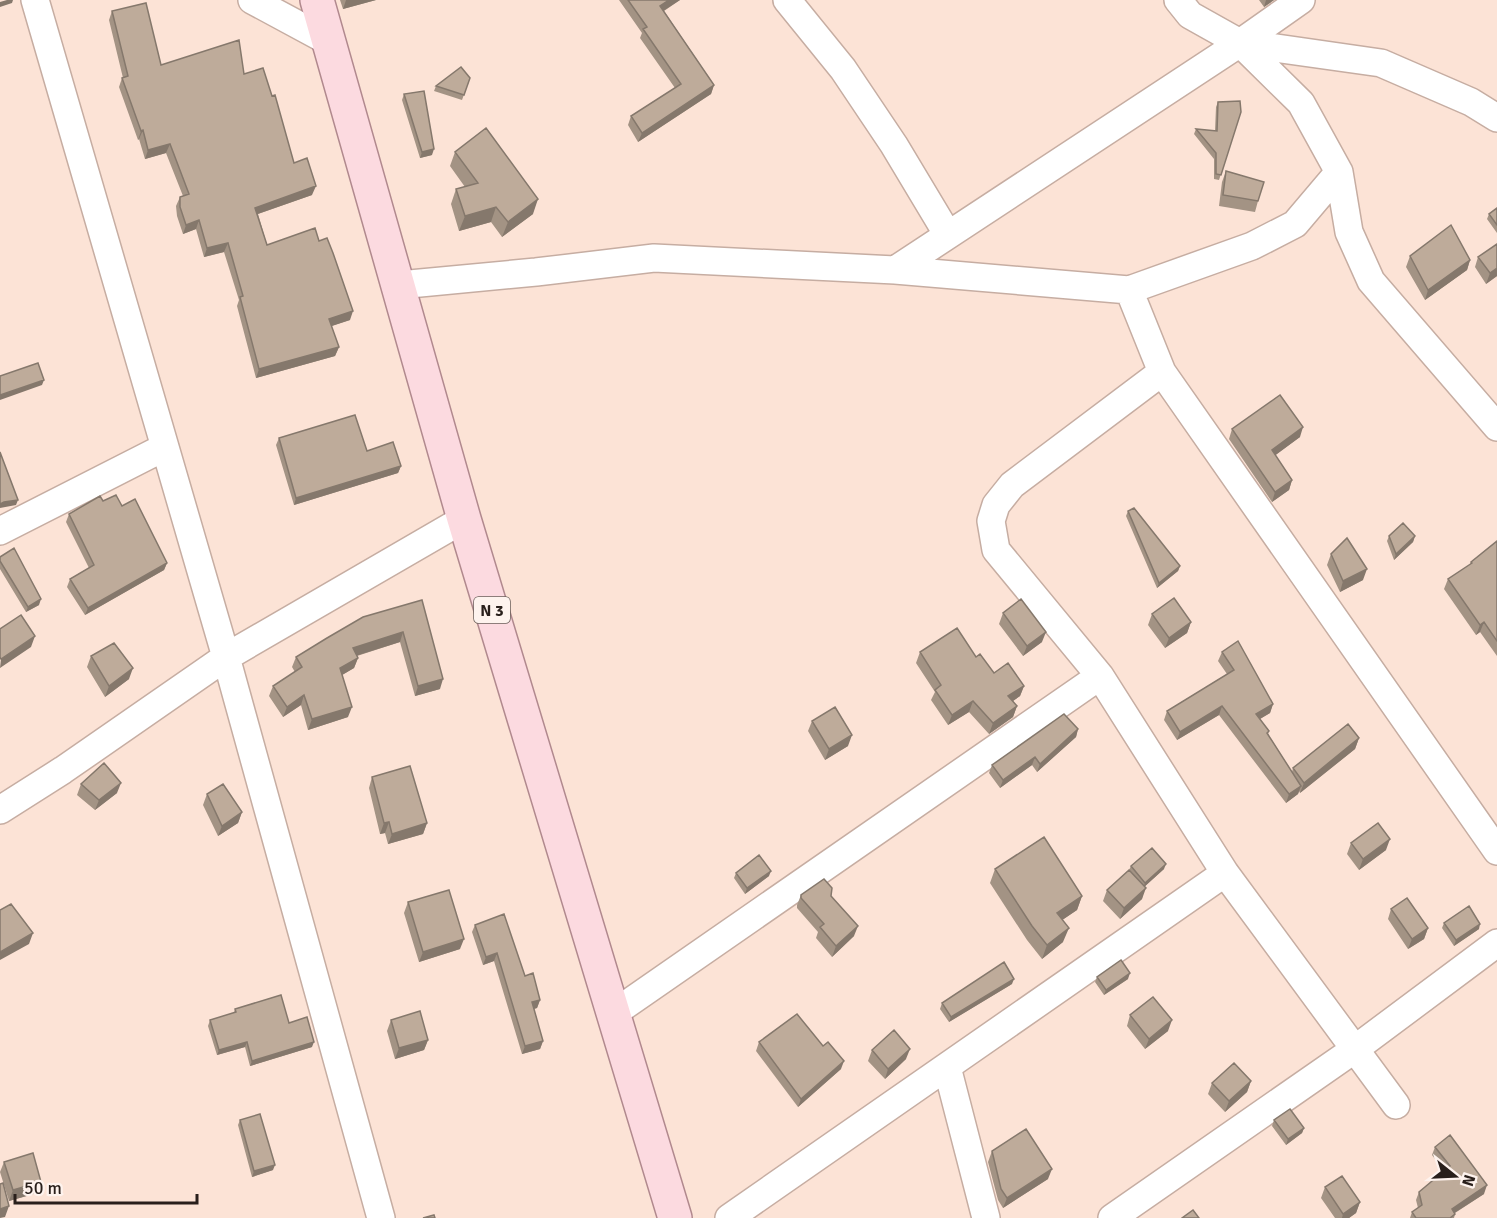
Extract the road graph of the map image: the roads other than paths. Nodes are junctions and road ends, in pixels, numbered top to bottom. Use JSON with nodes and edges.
{"nodes":[{"id":1,"x":35,"y":0,"type":"edge"},
{"id":2,"x":252,"y":0,"type":"edge"},
{"id":3,"x":316,"y":0,"type":"edge"},
{"id":4,"x":787,"y":0,"type":"edge"},
{"id":5,"x":1178,"y":0,"type":"edge"},
{"id":6,"x":1301,"y":0,"type":"edge"},
{"id":7,"x":330,"y":42,"type":"junction"},
{"id":8,"x":1239,"y":43,"type":"junction"},
{"id":9,"x":1497,"y":118,"type":"edge"},
{"id":10,"x":1339,"y":172,"type":"junction"},
{"id":11,"x":948,"y":235,"type":"junction"},
{"id":12,"x":895,"y":270,"type":"junction"},
{"id":13,"x":399,"y":285,"type":"junction"},
{"id":14,"x":1129,"y":290,"type":"junction"},
{"id":15,"x":1162,"y":372,"type":"junction"},
{"id":16,"x":1494,"y":417,"type":"edge"},
{"id":17,"x":165,"y":447,"type":"junction"},
{"id":18,"x":464,"y":519,"type":"junction"},
{"id":19,"x":0,"y":531,"type":"edge"},
{"id":20,"x":226,"y":657,"type":"junction"},
{"id":21,"x":1100,"y":676,"type":"junction"},
{"id":22,"x":0,"y":810,"type":"edge"},
{"id":23,"x":1497,"y":851,"type":"edge"},
{"id":24,"x":1226,"y":873,"type":"junction"},
{"id":25,"x":1497,"y":943,"type":"edge"},
{"id":26,"x":614,"y":1013,"type":"junction"},
{"id":27,"x":1355,"y":1049,"type":"junction"},
{"id":28,"x":947,"y":1066,"type":"junction"},
{"id":29,"x":1396,"y":1105,"type":"dead end"},
{"id":30,"x":381,"y":1218,"type":"edge"},
{"id":31,"x":675,"y":1218,"type":"edge"},
{"id":32,"x":729,"y":1218,"type":"edge"},
{"id":33,"x":986,"y":1218,"type":"edge"},
{"id":34,"x":1112,"y":1218,"type":"edge"}],
"edges":[{"from":1,"to":17,"type":"street"},
{"from":2,"to":7,"type":"street"},
{"from":3,"to":7,"type":"main road","number":"N 3"},
{"from":4,"to":11,"type":"street"},
{"from":5,"to":8,"type":"street"},
{"from":6,"to":8,"type":"street"},
{"from":7,"to":13,"type":"main road","number":"N 3"},
{"from":8,"to":9,"type":"street"},
{"from":8,"to":10,"type":"street"},
{"from":8,"to":11,"type":"street"},
{"from":10,"to":14,"type":"street"},
{"from":10,"to":16,"type":"street"},
{"from":11,"to":12,"type":"street"},
{"from":12,"to":13,"type":"street"},
{"from":12,"to":14,"type":"street"},
{"from":13,"to":18,"type":"main road","number":"N 3"},
{"from":14,"to":15,"type":"street"},
{"from":15,"to":21,"type":"street"},
{"from":15,"to":23,"type":"street"},
{"from":17,"to":19,"type":"street"},
{"from":17,"to":20,"type":"street"},
{"from":18,"to":20,"type":"street"},
{"from":18,"to":26,"type":"main road","number":"N 3"},
{"from":20,"to":22,"type":"street"},
{"from":20,"to":30,"type":"street"},
{"from":21,"to":24,"type":"street"},
{"from":21,"to":26,"type":"street"},
{"from":24,"to":27,"type":"street"},
{"from":24,"to":28,"type":"street"},
{"from":25,"to":27,"type":"street"},
{"from":26,"to":31,"type":"main road","number":"N 3"},
{"from":27,"to":29,"type":"street"},
{"from":27,"to":34,"type":"street"},
{"from":28,"to":32,"type":"street"},
{"from":28,"to":33,"type":"street"}]}
